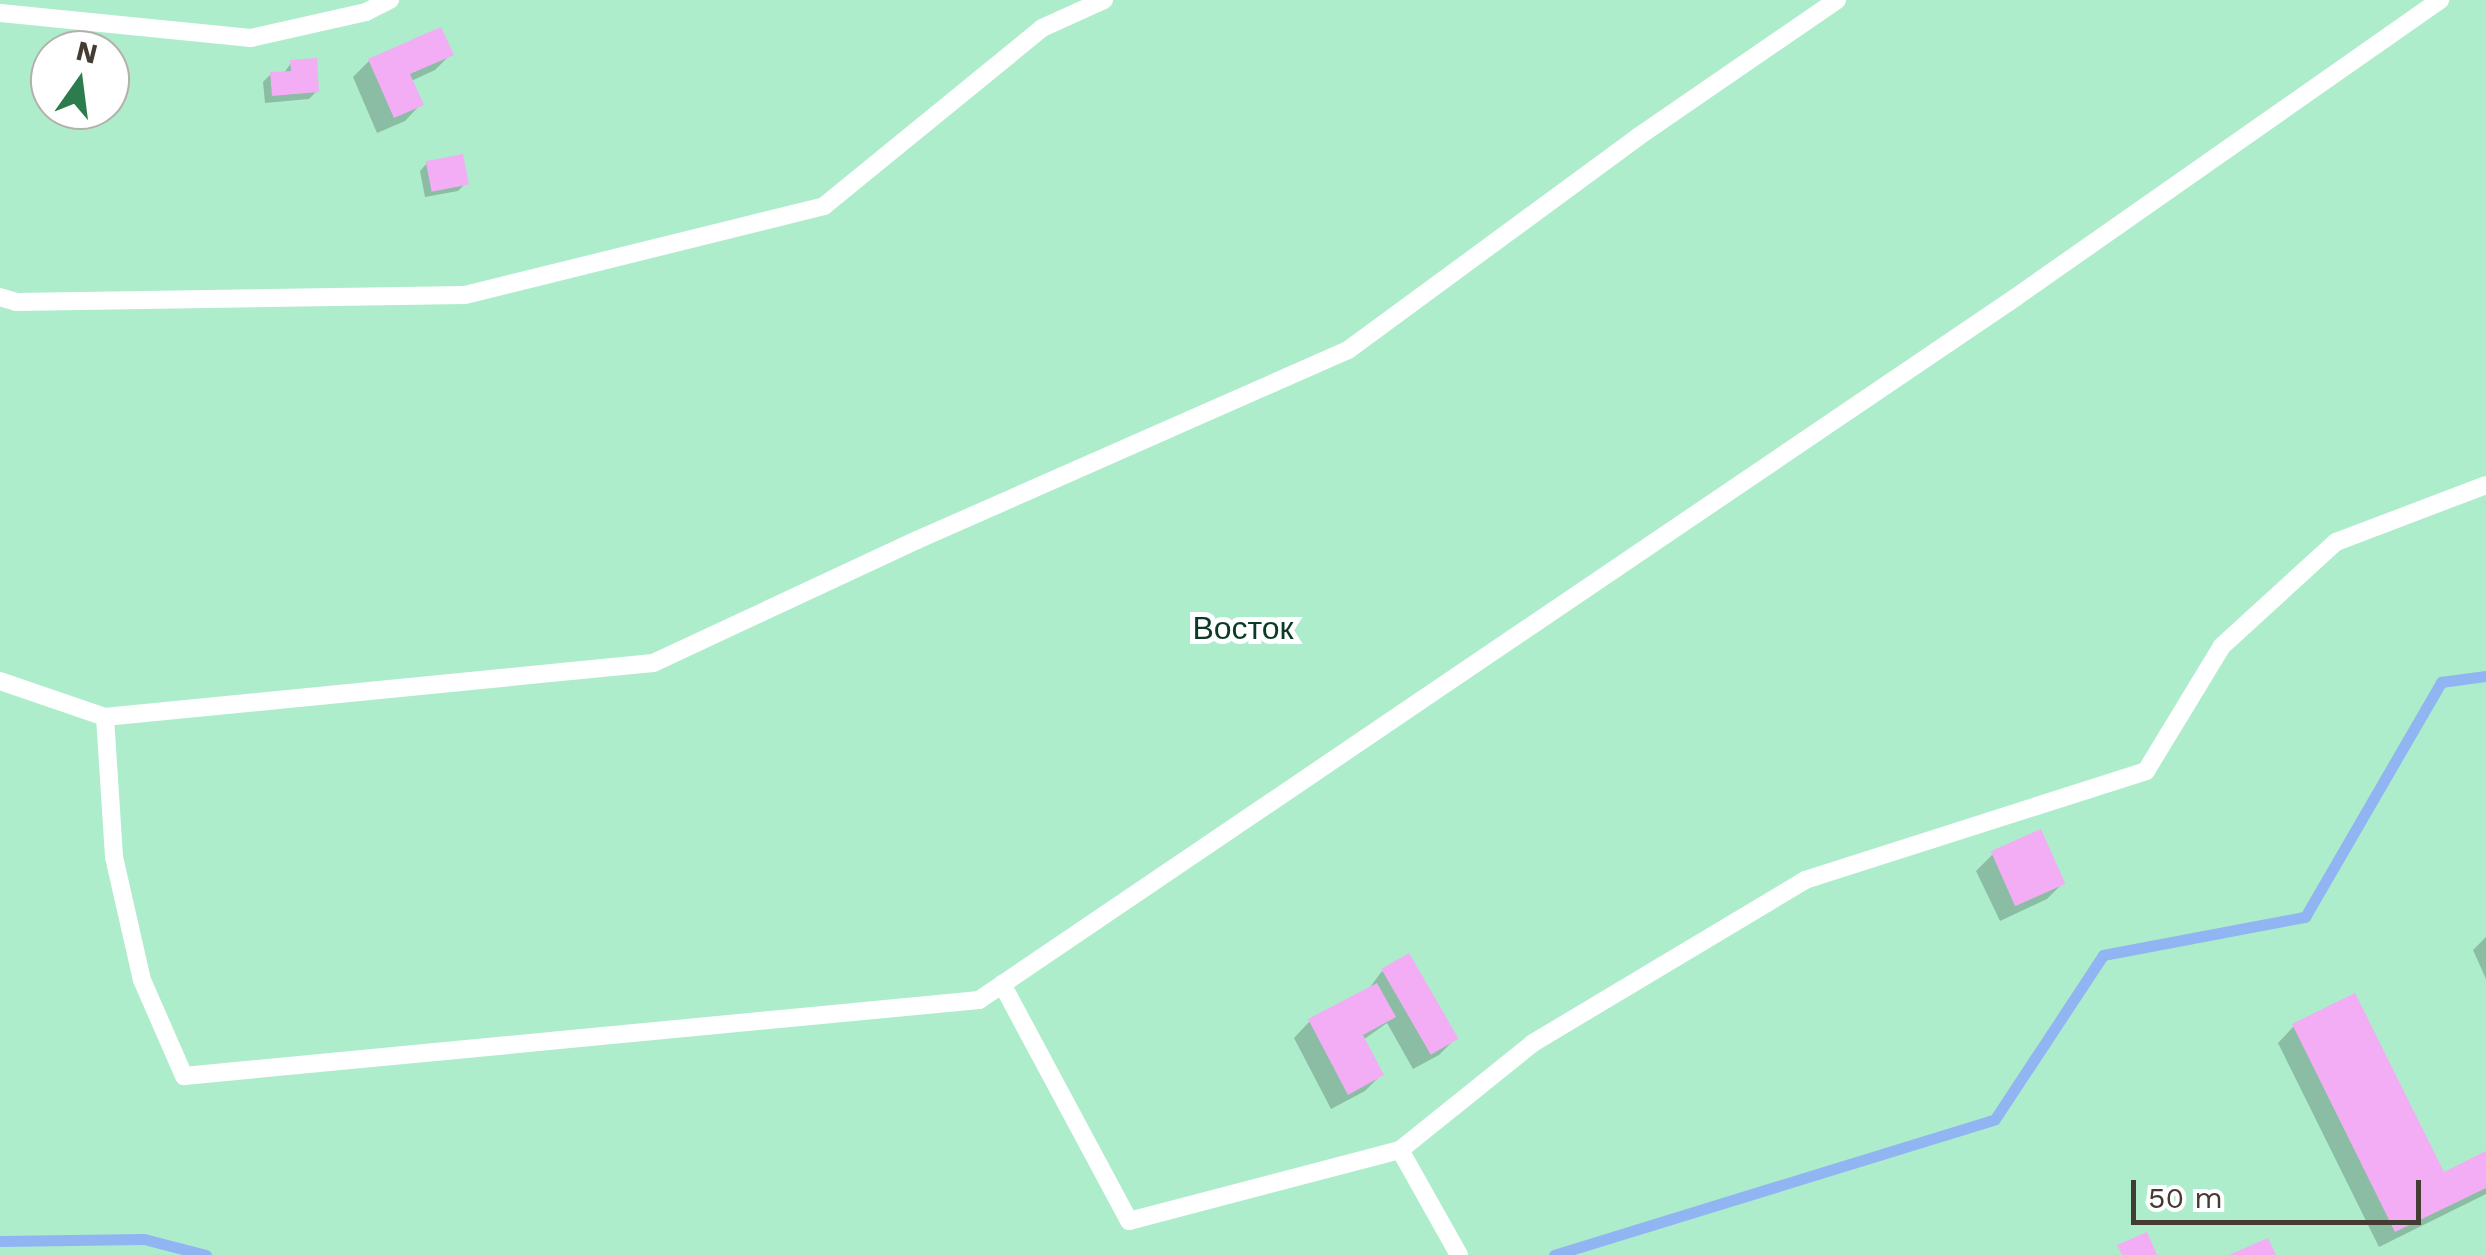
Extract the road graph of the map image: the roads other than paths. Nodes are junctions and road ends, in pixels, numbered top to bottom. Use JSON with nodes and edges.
{"nodes":[{"id":1,"x":390,"y":0,"type":"edge"},
{"id":2,"x":1104,"y":0,"type":"edge"},
{"id":3,"x":1838,"y":0,"type":"edge"},
{"id":4,"x":2440,"y":0,"type":"edge"},
{"id":5,"x":0,"y":13,"type":"edge"},
{"id":6,"x":0,"y":297,"type":"edge"},
{"id":7,"x":2486,"y":485,"type":"edge"},
{"id":8,"x":0,"y":681,"type":"edge"},
{"id":9,"x":105,"y":717,"type":"junction"},
{"id":10,"x":1002,"y":984,"type":"junction"},
{"id":11,"x":1400,"y":1150,"type":"junction"},
{"id":12,"x":1459,"y":1255,"type":"edge"}],
"edges":[{"from":1,"to":5,"type":"lane"},
{"from":2,"to":6,"type":"lane"},
{"from":3,"to":9,"type":"lane"},
{"from":4,"to":10,"type":"lane"},
{"from":7,"to":11,"type":"lane"},
{"from":8,"to":9,"type":"lane"},
{"from":9,"to":10,"type":"lane"},
{"from":10,"to":11,"type":"lane"},
{"from":11,"to":12,"type":"lane"}]}
